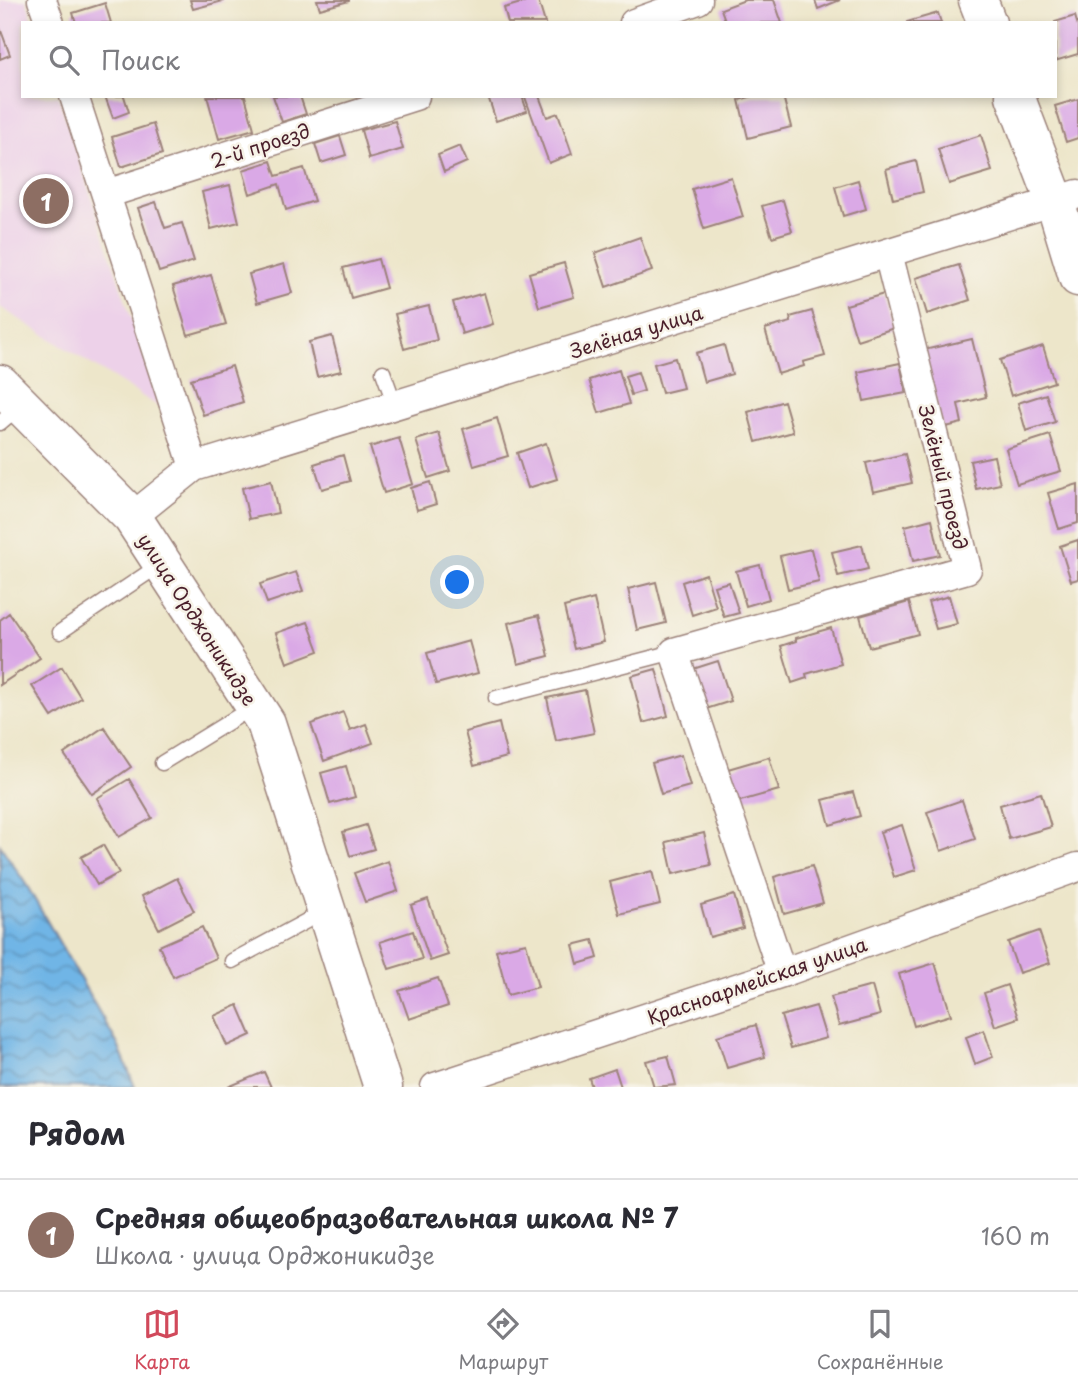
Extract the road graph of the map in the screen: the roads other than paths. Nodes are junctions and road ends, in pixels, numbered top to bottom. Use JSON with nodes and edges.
{"nodes":[{"id":1,"x":42,"y":0,"type":"edge"},
{"id":2,"x":698,"y":0,"type":"edge"},
{"id":3,"x":978,"y":0,"type":"edge"},
{"id":4,"x":49,"y":21,"type":"edge"},
{"id":5,"x":640,"y":21,"type":"edge"},
{"id":6,"x":986,"y":21,"type":"edge"},
{"id":7,"x":75,"y":98,"type":"edge"},
{"id":8,"x":409,"y":98,"type":"edge"},
{"id":9,"x":1016,"y":98,"type":"edge"},
{"id":10,"x":106,"y":194,"type":"junction"},
{"id":11,"x":1066,"y":197,"type":"edge"},
{"id":12,"x":888,"y":253,"type":"junction"},
{"id":13,"x":1078,"y":277,"type":"edge"},
{"id":14,"x":383,"y":372,"type":"dead end"},
{"id":15,"x":7,"y":404,"type":"edge"},
{"id":16,"x":395,"y":405,"type":"junction"},
{"id":17,"x":194,"y":467,"type":"junction"},
{"id":18,"x":132,"y":517,"type":"junction"},
{"id":19,"x":162,"y":563,"type":"junction"},
{"id":20,"x":60,"y":632,"type":"dead end"},
{"id":21,"x":674,"y":652,"type":"junction"},
{"id":22,"x":496,"y":698,"type":"dead end"},
{"id":23,"x":254,"y":706,"type":"junction"},
{"id":24,"x":162,"y":764,"type":"dead end"},
{"id":25,"x":1078,"y":867,"type":"edge"},
{"id":26,"x":326,"y":910,"type":"junction"},
{"id":27,"x":232,"y":961,"type":"dead end"},
{"id":28,"x":782,"y":973,"type":"junction"},
{"id":29,"x":383,"y":1087,"type":"edge"},
{"id":30,"x":435,"y":1087,"type":"edge"}],
"edges":[{"from":1,"to":4,"type":"street"},
{"from":2,"to":5,"type":"street"},
{"from":3,"to":6,"type":"main road"},
{"from":7,"to":10,"type":"street"},
{"from":8,"to":10,"type":"street","name":"2-й проезд"},
{"from":9,"to":11,"type":"main road"},
{"from":10,"to":17,"type":"street"},
{"from":11,"to":12,"type":"street","name":"Зелёная улица"},
{"from":11,"to":13,"type":"main road"},
{"from":12,"to":16,"type":"street","name":"Зелёная улица"},
{"from":12,"to":21,"type":"street","name":"Зелёный проезд"},
{"from":14,"to":16,"type":"lane"},
{"from":15,"to":18,"type":"main road"},
{"from":16,"to":17,"type":"street","name":"Зелёная улица"},
{"from":17,"to":18,"type":"street","name":"улица Орджоникидзе"},
{"from":18,"to":19,"type":"main road","name":"улица Орджоникидзе"},
{"from":19,"to":20,"type":"lane"},
{"from":19,"to":23,"type":"main road","name":"улица Орджоникидзе"},
{"from":21,"to":22,"type":"lane","name":"Зелёный проезд"},
{"from":21,"to":28,"type":"street"},
{"from":23,"to":24,"type":"lane"},
{"from":23,"to":26,"type":"main road","name":"улица Орджоникидзе"},
{"from":25,"to":28,"type":"street","name":"Красноармейская улица"},
{"from":26,"to":27,"type":"lane"},
{"from":26,"to":29,"type":"main road","name":"улица Орджоникидзе"},
{"from":28,"to":30,"type":"street","name":"Красноармейская улица"}]}
